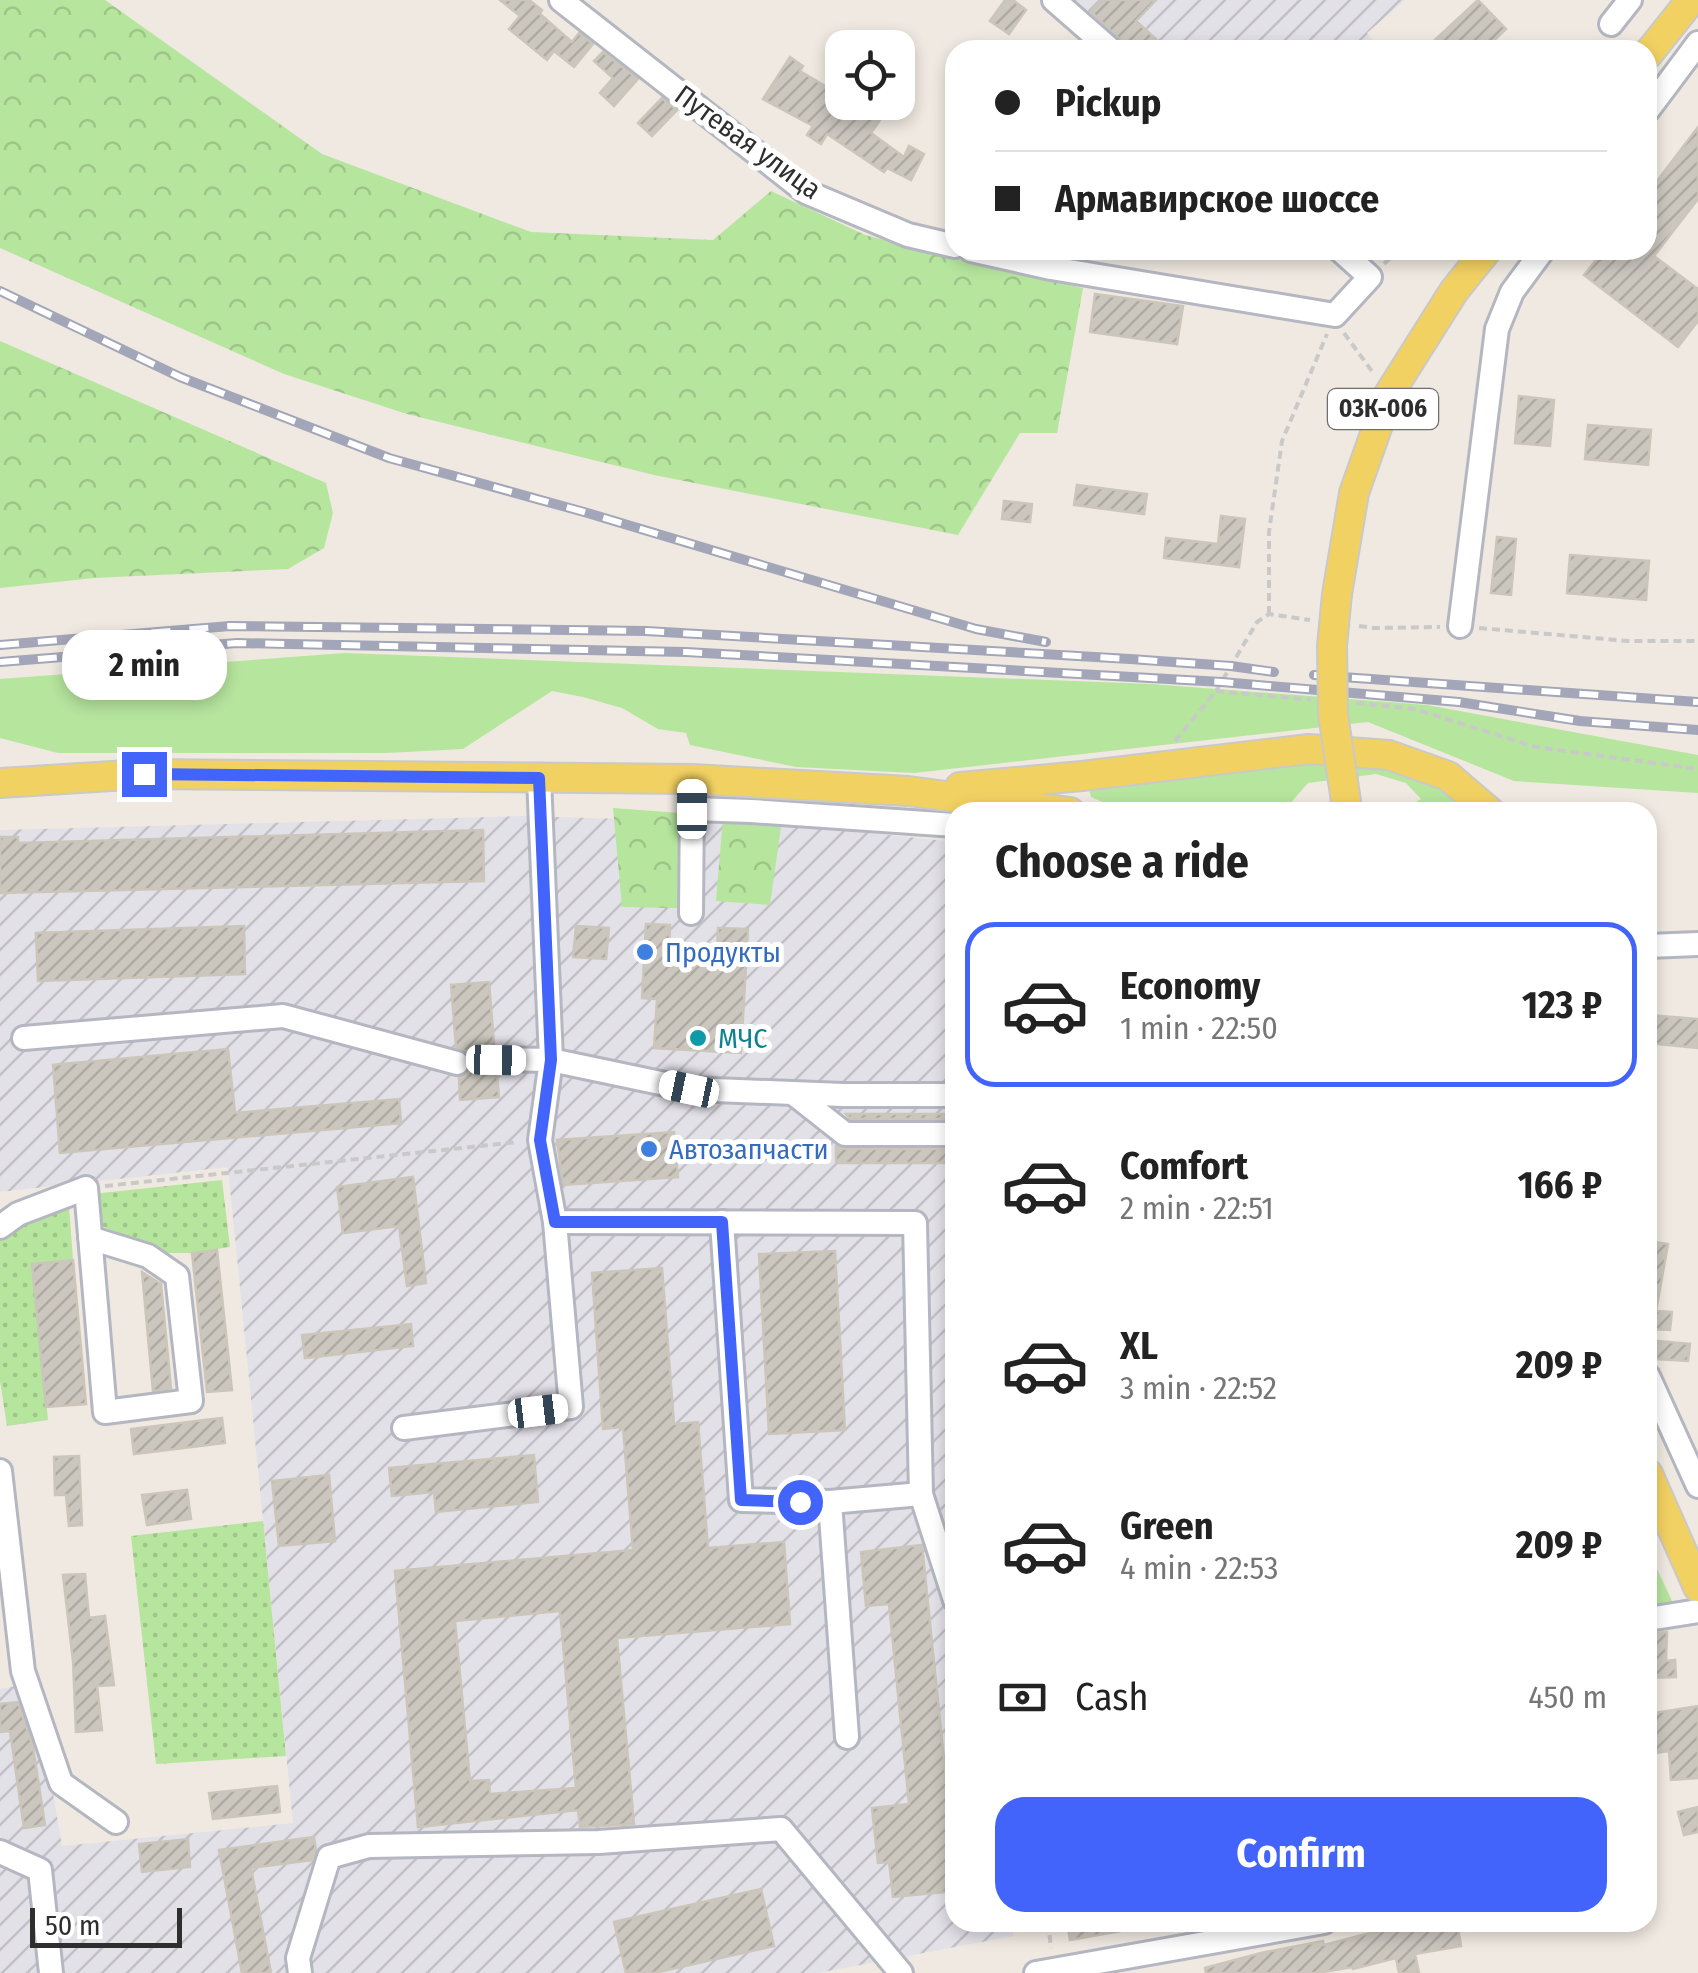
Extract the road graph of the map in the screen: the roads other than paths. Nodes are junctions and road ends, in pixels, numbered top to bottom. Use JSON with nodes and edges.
{"nodes":[{"id":1,"x":561,"y":0,"type":"edge"},
{"id":2,"x":1054,"y":0,"type":"edge"},
{"id":3,"x":1630,"y":0,"type":"edge"},
{"id":4,"x":1691,"y":0,"type":"edge"},
{"id":5,"x":1611,"y":24,"type":"dead end"},
{"id":6,"x":1100,"y":40,"type":"edge"},
{"id":7,"x":1657,"y":43,"type":"edge"},
{"id":8,"x":1698,"y":43,"type":"edge"},
{"id":9,"x":1657,"y":98,"type":"edge"},
{"id":10,"x":945,"y":244,"type":"edge"},
{"id":11,"x":1015,"y":260,"type":"edge"},
{"id":12,"x":1351,"y":260,"type":"edge"},
{"id":13,"x":1479,"y":260,"type":"edge"},
{"id":14,"x":1536,"y":260,"type":"edge"},
{"id":15,"x":1460,"y":626,"type":"road end"},
{"id":16,"x":539,"y":778,"type":"junction"},
{"id":17,"x":692,"y":779,"type":"junction"},
{"id":18,"x":0,"y":783,"type":"edge"},
{"id":19,"x":908,"y":791,"type":"junction"},
{"id":20,"x":993,"y":802,"type":"edge"},
{"id":21,"x":1347,"y":802,"type":"edge"},
{"id":22,"x":1478,"y":802,"type":"edge"},
{"id":23,"x":692,"y":809,"type":"junction"},
{"id":24,"x":945,"y":824,"type":"edge"},
{"id":25,"x":690,"y":913,"type":"dead end"},
{"id":26,"x":1698,"y":944,"type":"edge"},
{"id":27,"x":1657,"y":946,"type":"edge"},
{"id":28,"x":24,"y":1038,"type":"dead end"},
{"id":29,"x":496,"y":1060,"type":"tunnel mouth"},
{"id":30,"x":551,"y":1060,"type":"junction"},
{"id":31,"x":457,"y":1063,"type":"tunnel mouth"},
{"id":32,"x":793,"y":1093,"type":"junction"},
{"id":33,"x":945,"y":1095,"type":"edge"},
{"id":34,"x":945,"y":1134,"type":"edge"},
{"id":35,"x":555,"y":1222,"type":"junction"},
{"id":36,"x":722,"y":1222,"type":"junction"},
{"id":37,"x":0,"y":1227,"type":"edge"},
{"id":38,"x":90,"y":1238,"type":"junction"},
{"id":39,"x":1657,"y":1396,"type":"edge"},
{"id":40,"x":404,"y":1428,"type":"dead end"},
{"id":41,"x":0,"y":1471,"type":"edge"},
{"id":42,"x":1698,"y":1486,"type":"edge"},
{"id":43,"x":921,"y":1494,"type":"junction"},
{"id":44,"x":1657,"y":1494,"type":"edge"},
{"id":45,"x":830,"y":1502,"type":"junction"},
{"id":46,"x":945,"y":1569,"type":"edge"},
{"id":47,"x":1698,"y":1587,"type":"edge"},
{"id":48,"x":1698,"y":1611,"type":"edge"},
{"id":49,"x":1657,"y":1614,"type":"edge"},
{"id":50,"x":12,"y":1673,"type":"edge"},
{"id":51,"x":848,"y":1737,"type":"dead end"},
{"id":52,"x":116,"y":1822,"type":"dead end"},
{"id":53,"x":0,"y":1852,"type":"edge"},
{"id":54,"x":1267,"y":1932,"type":"edge"},
{"id":55,"x":1045,"y":1971,"type":"edge"},
{"id":56,"x":51,"y":1973,"type":"edge"},
{"id":57,"x":300,"y":1973,"type":"edge"},
{"id":58,"x":901,"y":1973,"type":"edge"}],
"edges":[{"from":1,"to":10,"type":"street","name":"Путевая улица"},
{"from":2,"to":6,"type":"street"},
{"from":3,"to":5,"type":"street"},
{"from":4,"to":7,"type":"main road"},
{"from":8,"to":9,"type":"street"},
{"from":11,"to":12,"type":"street"},
{"from":13,"to":21,"type":"main road","number":"03К-006","bridge":true},
{"from":14,"to":15,"type":"street"},
{"from":16,"to":17,"type":"main road"},
{"from":16,"to":18,"type":"main road"},
{"from":16,"to":30,"type":"street"},
{"from":17,"to":19,"type":"main road"},
{"from":17,"to":23,"type":"street"},
{"from":19,"to":20,"type":"main road"},
{"from":19,"to":22,"type":"main road"},
{"from":23,"to":24,"type":"street"},
{"from":23,"to":25,"type":"street"},
{"from":26,"to":27,"type":"street"},
{"from":28,"to":31,"type":"street"},
{"from":29,"to":30,"type":"street"},
{"from":30,"to":32,"type":"street"},
{"from":30,"to":35,"type":"street"},
{"from":32,"to":33,"type":"street"},
{"from":32,"to":34,"type":"street"},
{"from":35,"to":36,"type":"street"},
{"from":35,"to":40,"type":"street"},
{"from":36,"to":43,"type":"street"},
{"from":36,"to":45,"type":"street"},
{"from":37,"to":38,"type":"street"},
{"from":38,"to":38,"type":"street"},
{"from":39,"to":42,"type":"street"},
{"from":41,"to":50,"type":"street"},
{"from":43,"to":45,"type":"street"},
{"from":43,"to":46,"type":"street"},
{"from":44,"to":47,"type":"main road"},
{"from":45,"to":51,"type":"street"},
{"from":48,"to":49,"type":"street"},
{"from":50,"to":52,"type":"street"},
{"from":53,"to":56,"type":"street"},
{"from":54,"to":55,"type":"street"},
{"from":57,"to":58,"type":"street"}]}
